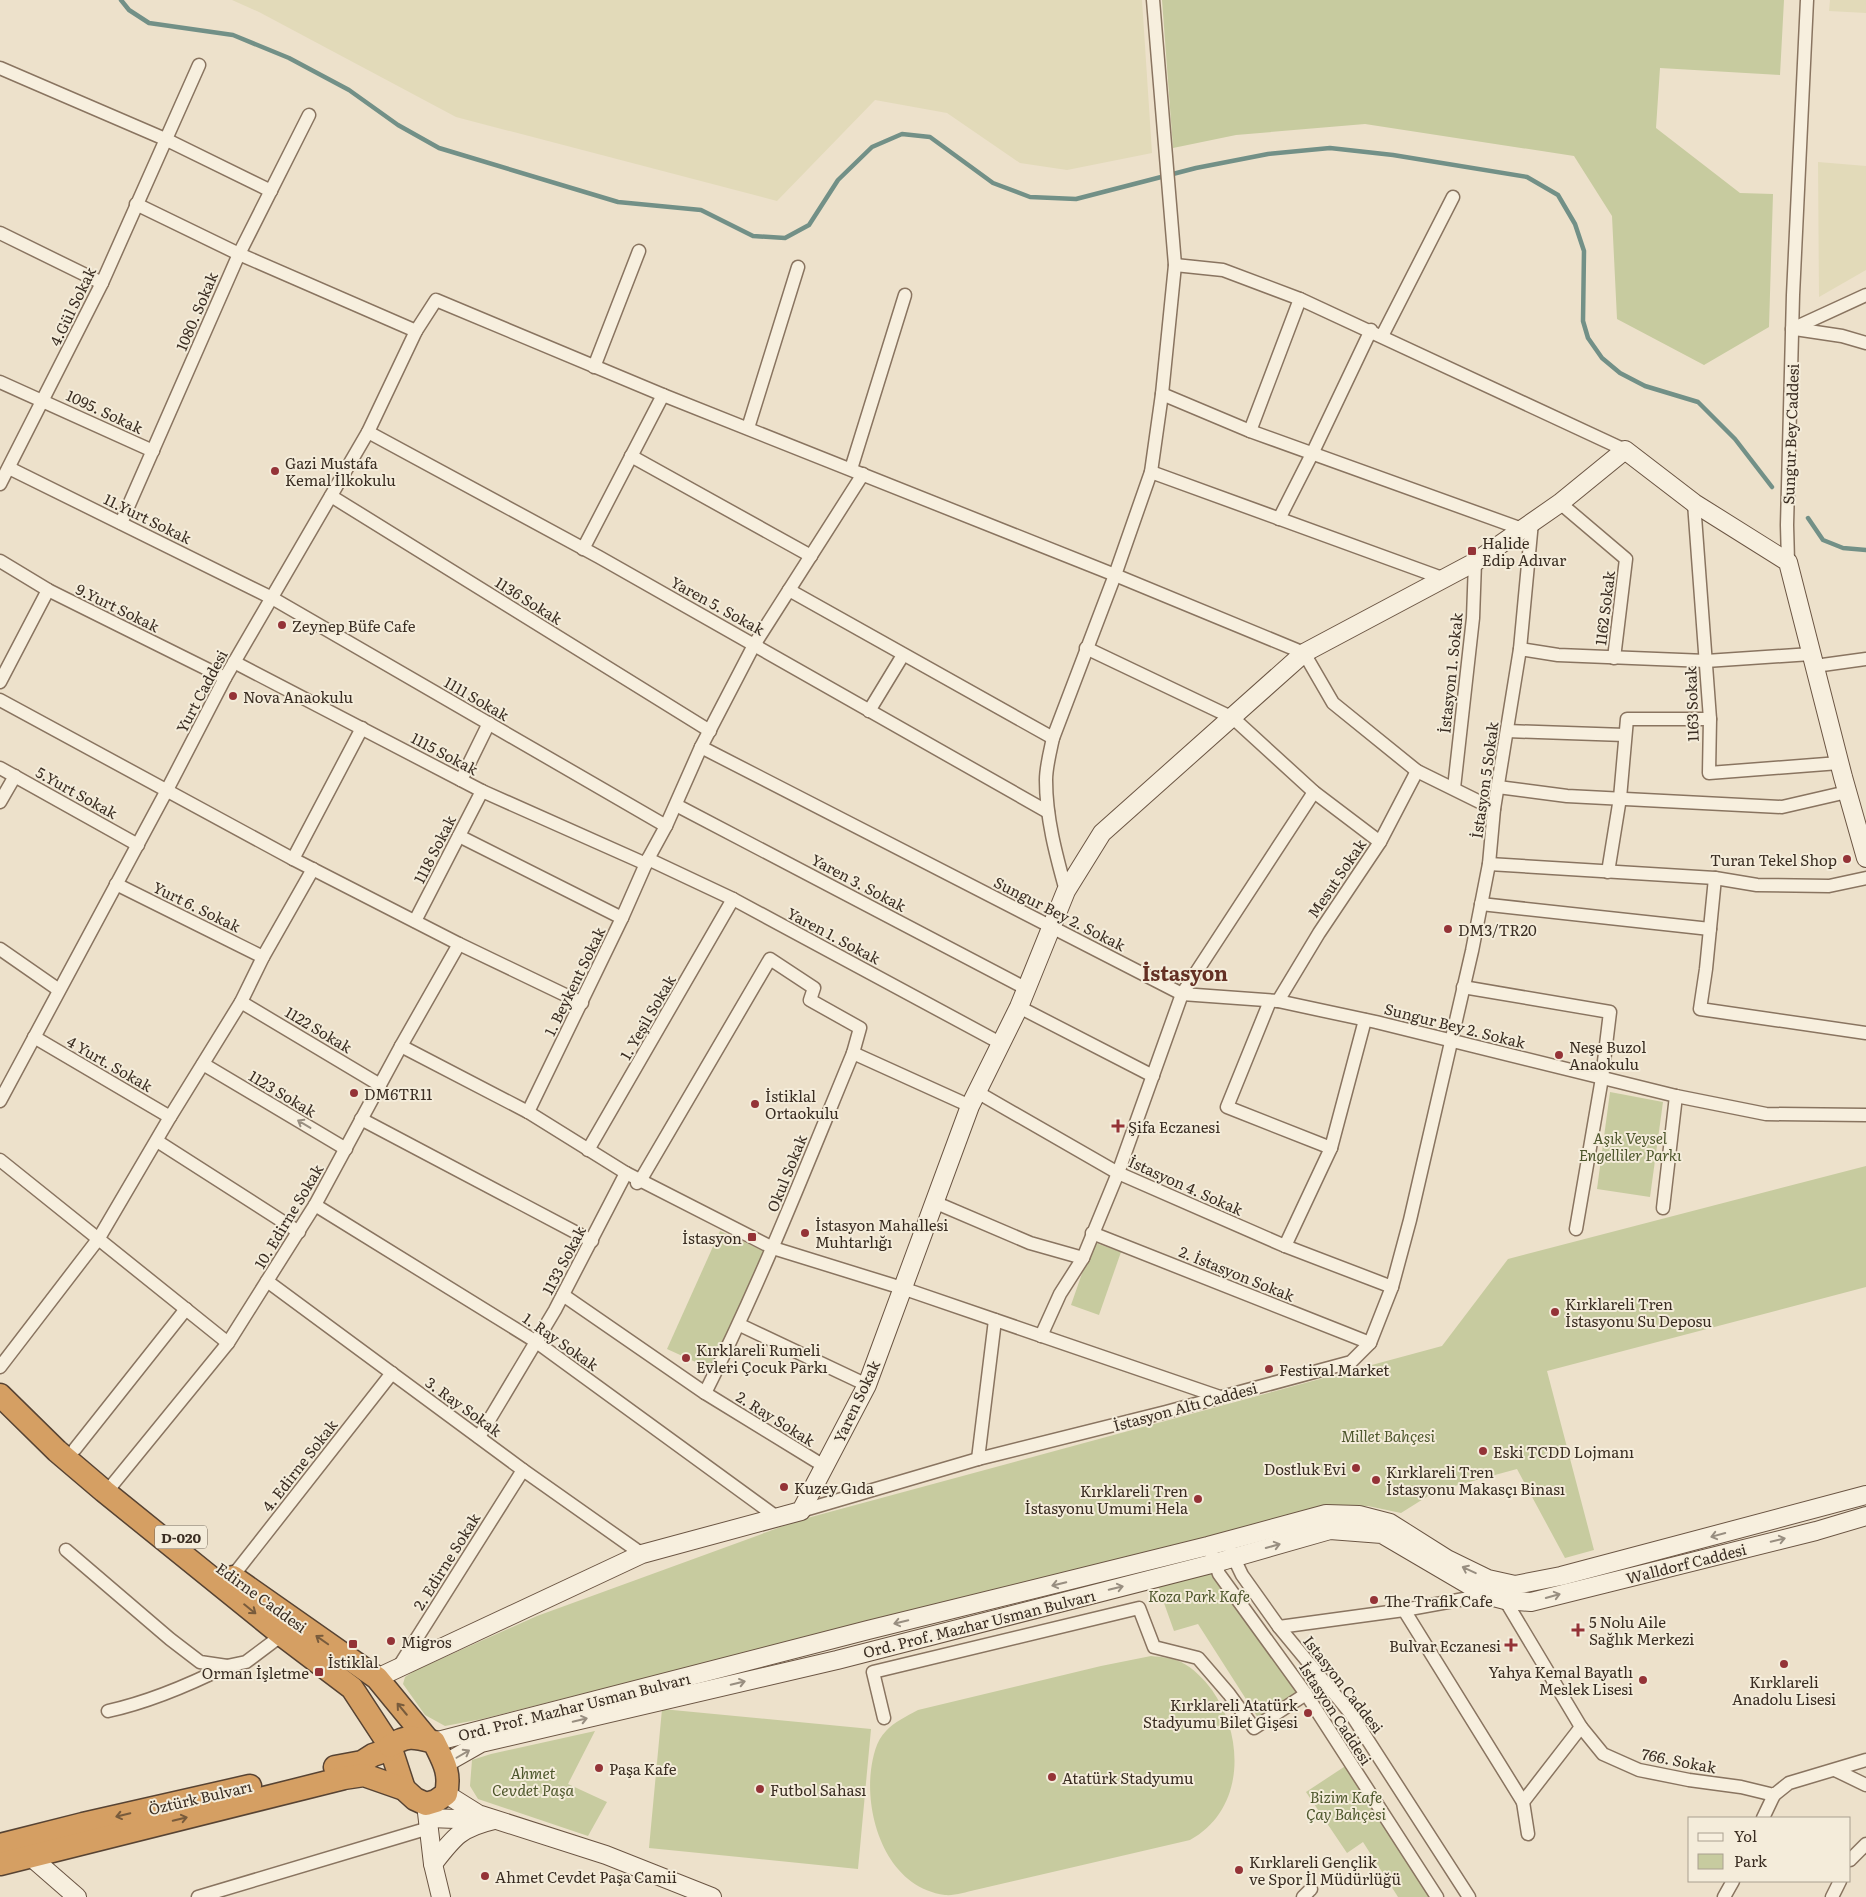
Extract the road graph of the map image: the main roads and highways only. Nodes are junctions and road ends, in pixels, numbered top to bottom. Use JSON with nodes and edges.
{"nodes":[{"id":1,"x":1788,"y":562,"type":"joint"},
{"id":2,"x":1866,"y":858,"type":"edge"},
{"id":3,"x":0,"y":1378,"type":"edge"},
{"id":4,"x":0,"y":1395,"type":"edge"},
{"id":5,"x":1866,"y":1495,"type":"edge"},
{"id":6,"x":801,"y":1511,"type":"joint"},
{"id":7,"x":1866,"y":1516,"type":"edge"},
{"id":8,"x":1212,"y":1554,"type":"junction"},
{"id":9,"x":1505,"y":1600,"type":"joint"},
{"id":10,"x":387,"y":1674,"type":"junction"},
{"id":11,"x":431,"y":1741,"type":"junction"},
{"id":12,"x":383,"y":1744,"type":"junction"},
{"id":13,"x":444,"y":1764,"type":"junction"},
{"id":14,"x":404,"y":1789,"type":"junction"},
{"id":15,"x":446,"y":1794,"type":"junction"},
{"id":16,"x":428,"y":1817,"type":"junction"},
{"id":17,"x":494,"y":1820,"type":"junction"},
{"id":18,"x":3,"y":1842,"type":"edge"},
{"id":19,"x":31,"y":1857,"type":"junction"},
{"id":20,"x":0,"y":1864,"type":"edge"},
{"id":21,"x":433,"y":1864,"type":"junction"},
{"id":22,"x":77,"y":1897,"type":"edge"},
{"id":23,"x":442,"y":1897,"type":"edge"},
{"id":24,"x":712,"y":1897,"type":"edge"}],
"edges":[{"from":1,"to":2,"type":"main road","name":"Sungur Bey Caddesi"},
{"from":1,"to":6,"type":"main road","name":"Yaren Sokak"},
{"from":10,"to":3,"type":"highway","name":"Edirne Caddesi","number":"D-020","one_way":true},
{"from":4,"to":12,"type":"highway","name":"Edirne Caddesi","number":"D-020","one_way":true},
{"from":5,"to":8,"type":"main road","name":"Walldorf Caddesi","one_way":true},
{"from":6,"to":10,"type":"main road","name":"İstasyon Altı Caddesi"},
{"from":9,"to":7,"type":"main road","name":"Walldorf Caddesi","one_way":true},
{"from":8,"to":9,"type":"main road","name":"Ord. Prof. Mazhar Usman Bulvarı","one_way":true},
{"from":8,"to":11,"type":"main road","name":"Ord. Prof. Mazhar Usman Bulvarı","one_way":true},
{"from":13,"to":8,"type":"main road","name":"Ord. Prof. Mazhar Usman Bulvarı","one_way":true},
{"from":11,"to":10,"type":"highway","name":"Edirne Caddesi","number":"D-020","one_way":true},
{"from":11,"to":12,"type":"highway","name":"Öztürk Bulvarı"},
{"from":11,"to":13,"type":"highway","number":"D-020"},
{"from":12,"to":14,"type":"highway"},
{"from":12,"to":18,"type":"highway","name":"Öztürk Bulvarı","one_way":true},
{"from":13,"to":15,"type":"highway"},
{"from":14,"to":16,"type":"highway","name":"Öztürk Bulvarı"},
{"from":19,"to":14,"type":"highway","name":"Öztürk Bulvarı","one_way":true},
{"from":15,"to":16,"type":"highway"},
{"from":15,"to":17,"type":"main road"},
{"from":16,"to":17,"type":"main road"},
{"from":16,"to":21,"type":"main road"},
{"from":17,"to":21,"type":"main road"},
{"from":17,"to":24,"type":"main road"},
{"from":18,"to":19,"type":"main road","name":"Öztürk Bulvarı"},
{"from":19,"to":20,"type":"highway","name":"Öztürk Bulvarı"},
{"from":19,"to":22,"type":"main road"},
{"from":21,"to":23,"type":"main road"}]}
